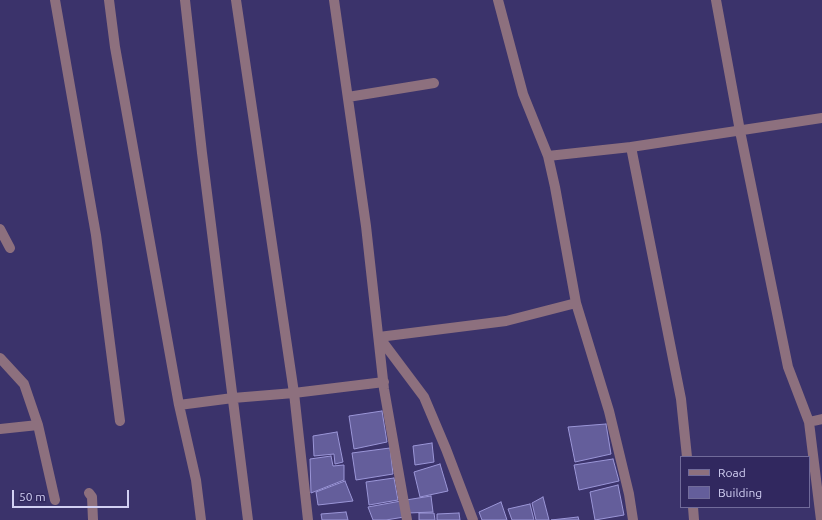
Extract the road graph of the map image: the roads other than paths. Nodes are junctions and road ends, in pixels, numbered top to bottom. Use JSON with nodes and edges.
{"nodes":[{"id":1,"x":55,"y":0,"type":"edge"},
{"id":2,"x":109,"y":0,"type":"edge"},
{"id":3,"x":185,"y":0,"type":"edge"},
{"id":4,"x":236,"y":0,"type":"edge"},
{"id":5,"x":334,"y":0,"type":"edge"},
{"id":6,"x":498,"y":0,"type":"edge"},
{"id":7,"x":716,"y":0,"type":"edge"},
{"id":8,"x":434,"y":83,"type":"dead end"},
{"id":9,"x":348,"y":97,"type":"junction"},
{"id":10,"x":822,"y":118,"type":"edge"},
{"id":11,"x":740,"y":131,"type":"junction"},
{"id":12,"x":631,"y":147,"type":"junction"},
{"id":13,"x":548,"y":156,"type":"junction"},
{"id":14,"x":0,"y":229,"type":"edge"},
{"id":15,"x":10,"y":248,"type":"dead end"},
{"id":16,"x":576,"y":303,"type":"junction"},
{"id":17,"x":379,"y":337,"type":"junction"},
{"id":18,"x":0,"y":358,"type":"edge"},
{"id":19,"x":384,"y":382,"type":"junction"},
{"id":20,"x":294,"y":393,"type":"junction"},
{"id":21,"x":233,"y":398,"type":"junction"},
{"id":22,"x":179,"y":405,"type":"junction"},
{"id":23,"x":822,"y":419,"type":"edge"},
{"id":24,"x":120,"y":421,"type":"dead end"},
{"id":25,"x":809,"y":422,"type":"junction"},
{"id":26,"x":38,"y":425,"type":"junction"},
{"id":27,"x":0,"y":428,"type":"edge"},
{"id":28,"x":687,"y":456,"type":"edge"},
{"id":29,"x":89,"y":493,"type":"dead end"},
{"id":30,"x":55,"y":500,"type":"dead end"},
{"id":31,"x":693,"y":508,"type":"edge"},
{"id":32,"x":93,"y":520,"type":"edge"},
{"id":33,"x":201,"y":520,"type":"edge"},
{"id":34,"x":248,"y":520,"type":"edge"},
{"id":35,"x":308,"y":520,"type":"edge"},
{"id":36,"x":407,"y":520,"type":"edge"},
{"id":37,"x":473,"y":520,"type":"edge"},
{"id":38,"x":633,"y":520,"type":"edge"},
{"id":39,"x":694,"y":520,"type":"edge"},
{"id":40,"x":821,"y":520,"type":"edge"}],
"edges":[{"from":1,"to":24,"type":"street"},
{"from":2,"to":22,"type":"street"},
{"from":3,"to":21,"type":"street"},
{"from":4,"to":20,"type":"street"},
{"from":5,"to":9,"type":"street"},
{"from":6,"to":13,"type":"street"},
{"from":7,"to":11,"type":"street"},
{"from":8,"to":9,"type":"street"},
{"from":9,"to":17,"type":"street"},
{"from":10,"to":11,"type":"street"},
{"from":11,"to":12,"type":"street"},
{"from":11,"to":25,"type":"street"},
{"from":12,"to":13,"type":"street"},
{"from":12,"to":28,"type":"street"},
{"from":13,"to":16,"type":"street"},
{"from":14,"to":15,"type":"street"},
{"from":16,"to":17,"type":"street"},
{"from":16,"to":38,"type":"street"},
{"from":17,"to":19,"type":"street"},
{"from":17,"to":37,"type":"street"},
{"from":18,"to":26,"type":"street"},
{"from":19,"to":20,"type":"street"},
{"from":19,"to":36,"type":"street"},
{"from":20,"to":21,"type":"street"},
{"from":20,"to":35,"type":"street"},
{"from":21,"to":22,"type":"street"},
{"from":21,"to":34,"type":"street"},
{"from":22,"to":33,"type":"street"},
{"from":23,"to":25,"type":"street"},
{"from":25,"to":40,"type":"street"},
{"from":26,"to":27,"type":"street"},
{"from":26,"to":30,"type":"street"},
{"from":29,"to":32,"type":"street"},
{"from":31,"to":39,"type":"street"}]}
